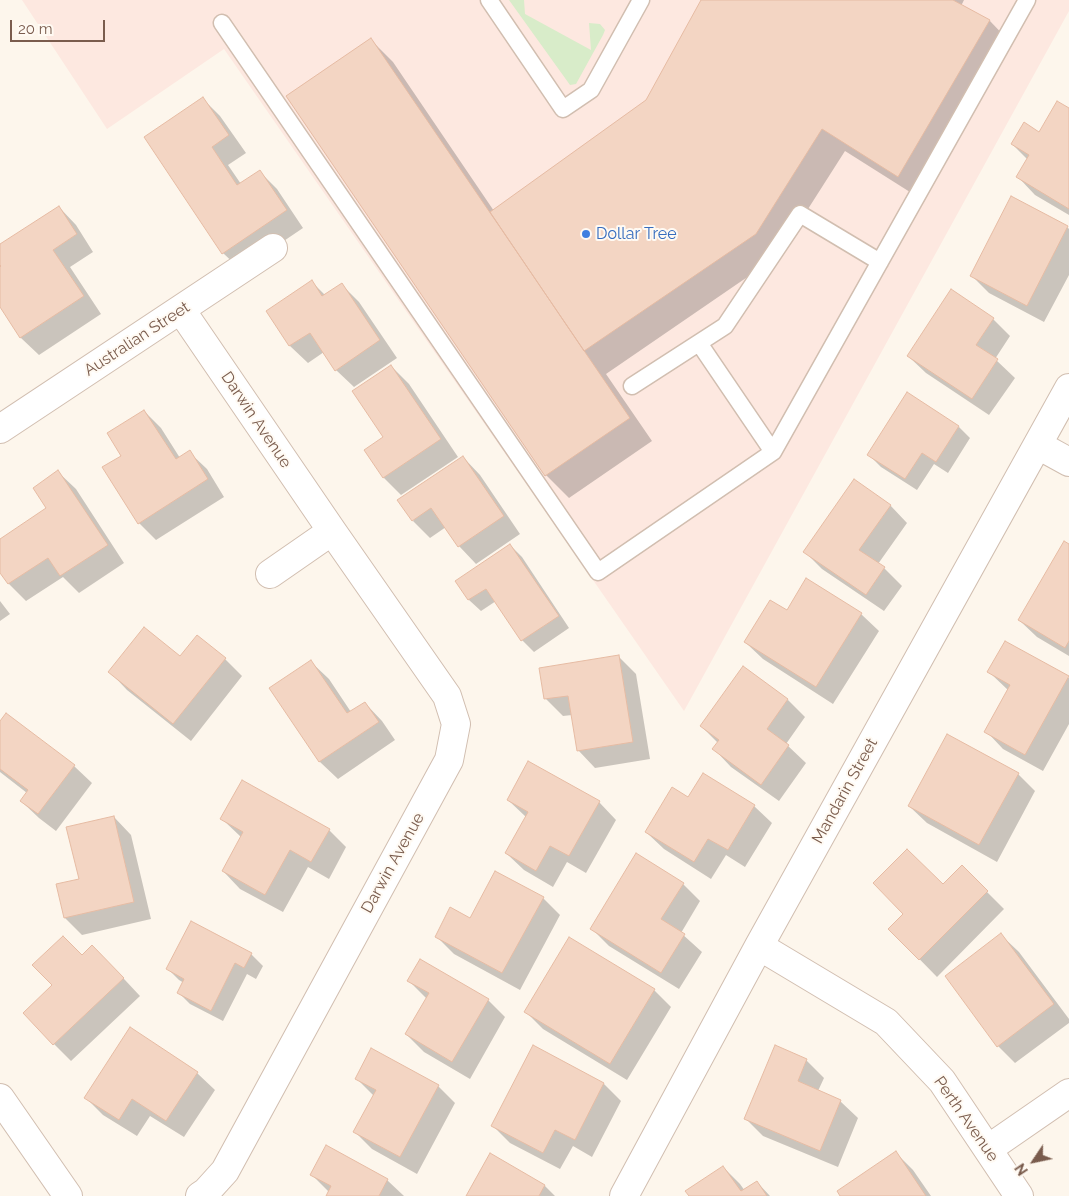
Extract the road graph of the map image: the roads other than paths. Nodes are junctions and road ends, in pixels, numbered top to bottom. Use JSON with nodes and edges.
{"nodes":[{"id":1,"x":489,"y":0,"type":"edge"},
{"id":2,"x":641,"y":0,"type":"edge"},
{"id":3,"x":1027,"y":0,"type":"edge"},
{"id":4,"x":222,"y":23,"type":"dead end"},
{"id":5,"x":273,"y":248,"type":"dead end"},
{"id":6,"x":880,"y":262,"type":"junction"},
{"id":7,"x":180,"y":310,"type":"junction"},
{"id":8,"x":698,"y":344,"type":"junction"},
{"id":9,"x":632,"y":386,"type":"dead end"},
{"id":10,"x":1069,"y":388,"type":"edge"},
{"id":11,"x":0,"y":429,"type":"edge"},
{"id":12,"x":1038,"y":445,"type":"junction"},
{"id":13,"x":773,"y":452,"type":"junction"},
{"id":14,"x":1069,"y":462,"type":"edge"},
{"id":15,"x":332,"y":531,"type":"junction"},
{"id":16,"x":270,"y":574,"type":"dead end"},
{"id":17,"x":759,"y":946,"type":"junction"},
{"id":18,"x":1069,"y":1093,"type":"edge"},
{"id":19,"x":0,"y":1098,"type":"edge"},
{"id":20,"x":988,"y":1149,"type":"junction"},
{"id":21,"x":68,"y":1196,"type":"edge"},
{"id":22,"x":200,"y":1196,"type":"edge"},
{"id":23,"x":624,"y":1196,"type":"edge"},
{"id":24,"x":1019,"y":1196,"type":"edge"}],
"edges":[{"from":1,"to":2,"type":"lane"},
{"from":3,"to":6,"type":"lane"},
{"from":4,"to":13,"type":"lane"},
{"from":5,"to":7,"type":"street","name":"Australian Street"},
{"from":6,"to":8,"type":"lane"},
{"from":6,"to":13,"type":"lane"},
{"from":7,"to":11,"type":"street","name":"Australian Street"},
{"from":7,"to":15,"type":"street","name":"Darwin Avenue"},
{"from":8,"to":9,"type":"lane"},
{"from":8,"to":13,"type":"lane"},
{"from":10,"to":12,"type":"street","name":"Mandarin Street"},
{"from":12,"to":14,"type":"street"},
{"from":12,"to":17,"type":"street","name":"Mandarin Street"},
{"from":15,"to":16,"type":"street"},
{"from":15,"to":22,"type":"street","name":"Darwin Avenue"},
{"from":17,"to":20,"type":"street","name":"Perth Avenue"},
{"from":17,"to":23,"type":"street","name":"Mandarin Street"},
{"from":18,"to":20,"type":"street"},
{"from":19,"to":21,"type":"street"},
{"from":20,"to":24,"type":"street","name":"Perth Avenue"}]}
